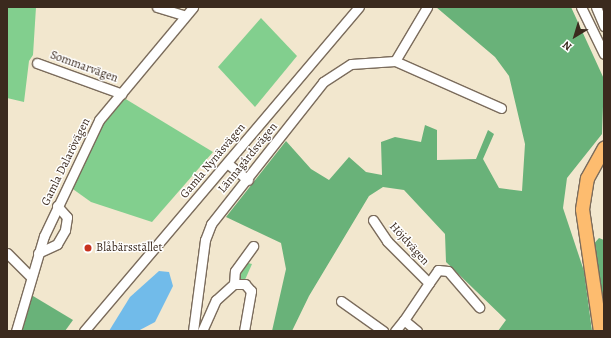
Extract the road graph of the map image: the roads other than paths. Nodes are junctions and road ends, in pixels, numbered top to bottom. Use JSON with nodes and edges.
{"nodes":[{"id":1,"x":157,"y":7,"type":"edge"},
{"id":2,"x":194,"y":7,"type":"edge"},
{"id":3,"x":359,"y":7,"type":"edge"},
{"id":4,"x":427,"y":7,"type":"edge"},
{"id":5,"x":581,"y":7,"type":"edge"},
{"id":6,"x":596,"y":7,"type":"edge"},
{"id":7,"x":184,"y":15,"type":"junction"},
{"id":8,"x":604,"y":26,"type":"edge"},
{"id":9,"x":604,"y":54,"type":"edge"},
{"id":10,"x":395,"y":61,"type":"junction"},
{"id":11,"x":37,"y":62,"type":"dead end"},
{"id":12,"x":122,"y":94,"type":"junction"},
{"id":13,"x":501,"y":108,"type":"dead end"},
{"id":14,"x":604,"y":147,"type":"edge"},
{"id":15,"x":227,"y":163,"type":"junction"},
{"id":16,"x":248,"y":180,"type":"junction"},
{"id":17,"x":57,"y":206,"type":"junction"},
{"id":18,"x":373,"y":220,"type":"dead end"},
{"id":19,"x":253,"y":246,"type":"dead end"},
{"id":20,"x":7,"y":253,"type":"edge"},
{"id":21,"x":38,"y":253,"type":"junction"},
{"id":22,"x":30,"y":276,"type":"junction"},
{"id":23,"x":429,"y":283,"type":"junction"},
{"id":24,"x":234,"y":284,"type":"junction"},
{"id":25,"x":341,"y":301,"type":"dead end"},
{"id":26,"x":479,"y":306,"type":"dead end"},
{"id":27,"x":404,"y":320,"type":"junction"},
{"id":28,"x":16,"y":331,"type":"edge"},
{"id":29,"x":84,"y":331,"type":"edge"},
{"id":30,"x":193,"y":331,"type":"edge"},
{"id":31,"x":202,"y":331,"type":"edge"},
{"id":32,"x":244,"y":331,"type":"edge"},
{"id":33,"x":383,"y":331,"type":"edge"},
{"id":34,"x":395,"y":331,"type":"edge"},
{"id":35,"x":417,"y":331,"type":"edge"},
{"id":36,"x":600,"y":331,"type":"edge"}],
"edges":[{"from":1,"to":7,"type":"street"},
{"from":2,"to":7,"type":"street","name":"Gamla Dalarövägen"},
{"from":3,"to":15,"type":"street","name":"Gamla Nynäsvägen"},
{"from":4,"to":10,"type":"street"},
{"from":5,"to":9,"type":"street"},
{"from":6,"to":8,"type":"street"},
{"from":7,"to":12,"type":"street","name":"Gamla Dalarövägen"},
{"from":10,"to":13,"type":"street","name":"Lännagårdsvägen"},
{"from":10,"to":16,"type":"street","name":"Lännagårdsvägen"},
{"from":11,"to":12,"type":"street","name":"Sommarvägen"},
{"from":12,"to":17,"type":"street","name":"Gamla Dalarövägen"},
{"from":14,"to":36,"type":"highway"},
{"from":15,"to":16,"type":"street"},
{"from":15,"to":29,"type":"street","name":"Gamla Nynäsvägen"},
{"from":16,"to":30,"type":"street","name":"Lännagårdsvägen"},
{"from":17,"to":21,"type":"street","name":"Gamla Dalarövägen"},
{"from":17,"to":21,"type":"street"},
{"from":18,"to":23,"type":"street","name":"Höjdvägen"},
{"from":19,"to":24,"type":"street"},
{"from":20,"to":22,"type":"street"},
{"from":21,"to":22,"type":"street","name":"Gamla Dalarövägen"},
{"from":22,"to":28,"type":"street","name":"Gamla Dalarövägen"},
{"from":23,"to":26,"type":"street","name":"Höjdvägen"},
{"from":23,"to":27,"type":"street","name":"Höjdvägen"},
{"from":24,"to":31,"type":"street"},
{"from":24,"to":32,"type":"street"},
{"from":25,"to":33,"type":"street"},
{"from":27,"to":34,"type":"street","name":"Höjdvägen"},
{"from":27,"to":35,"type":"street"}]}
